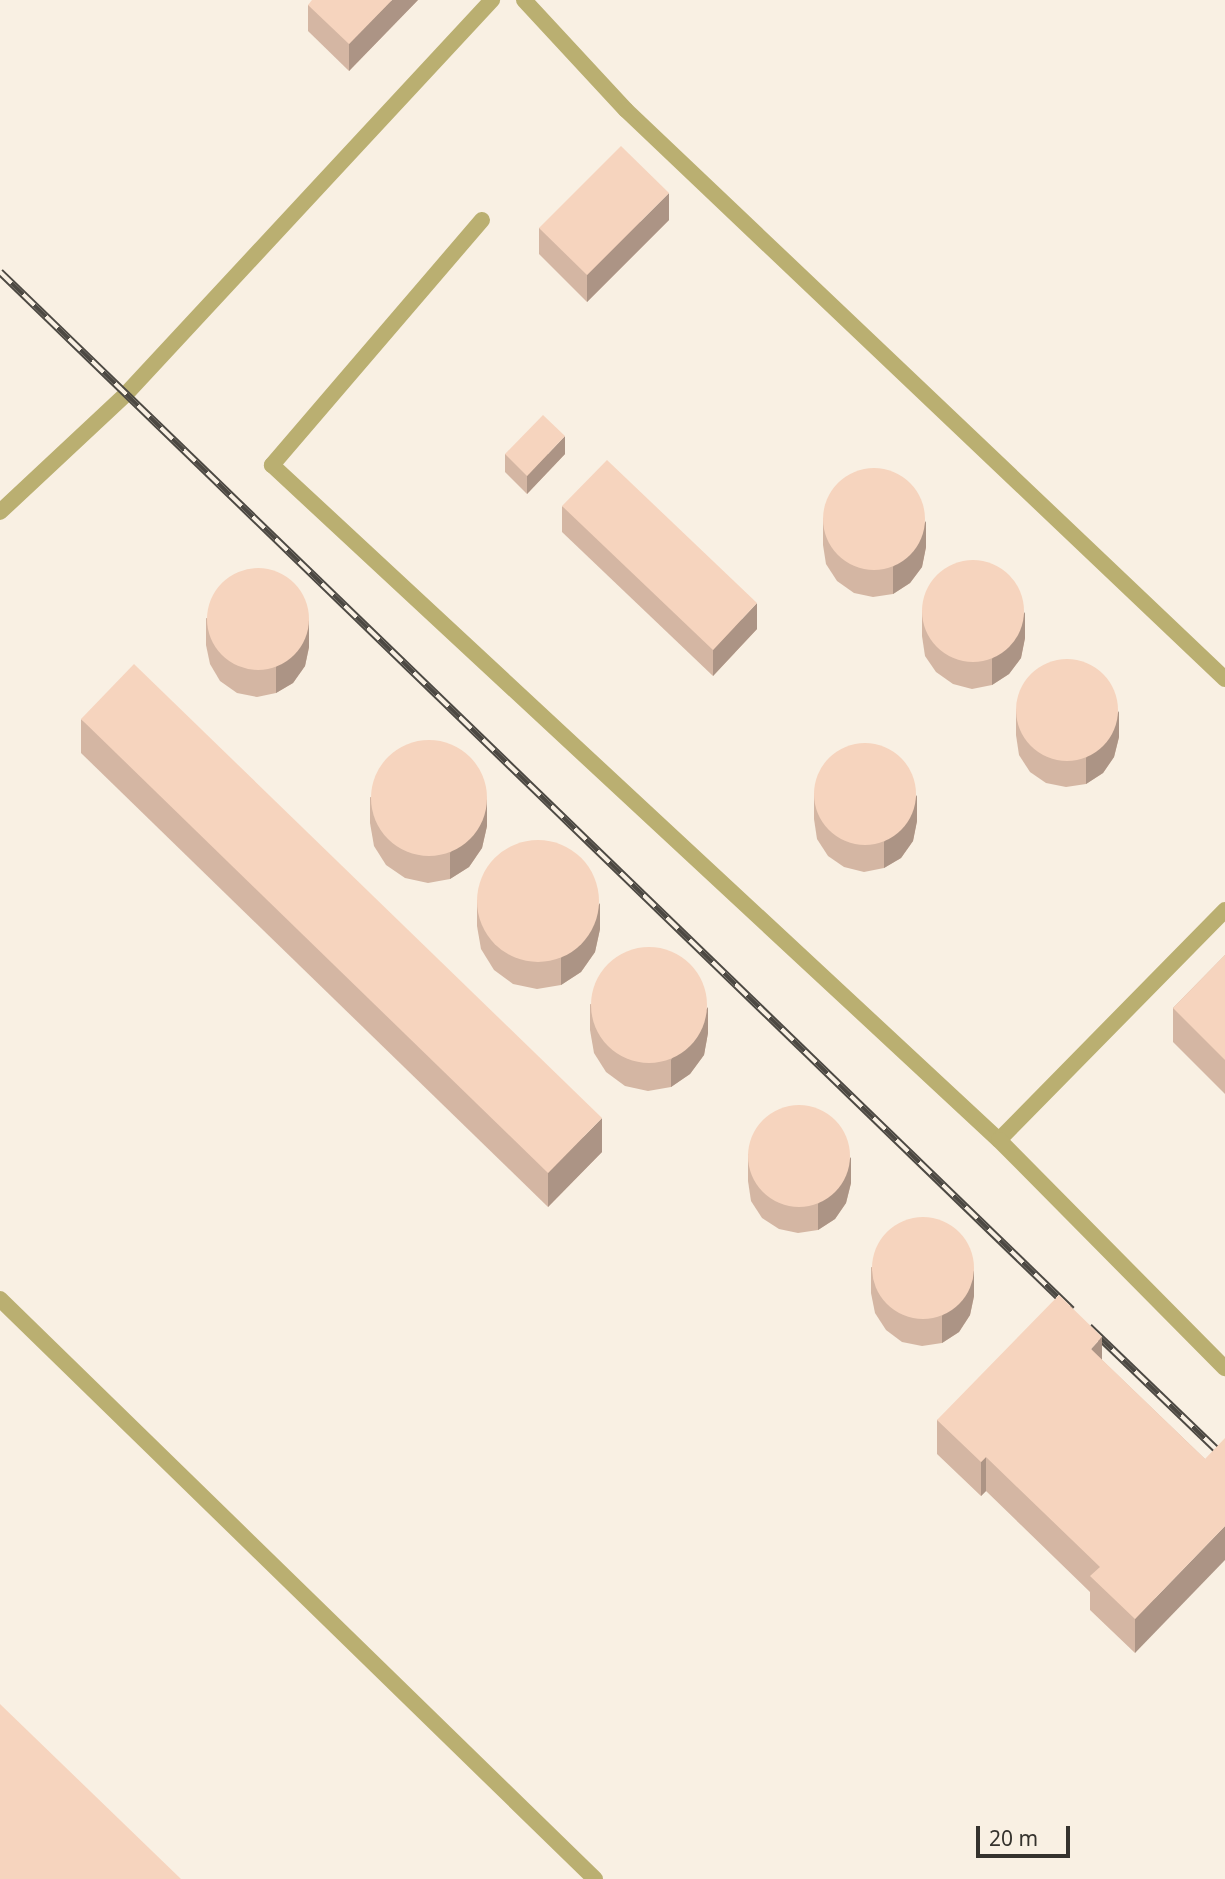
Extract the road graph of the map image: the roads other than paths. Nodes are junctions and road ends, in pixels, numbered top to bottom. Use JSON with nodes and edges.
{"nodes":[{"id":1,"x":492,"y":0,"type":"edge"},
{"id":2,"x":524,"y":0,"type":"edge"},
{"id":3,"x":482,"y":220,"type":"dead end"},
{"id":4,"x":0,"y":512,"type":"edge"},
{"id":5,"x":1225,"y":678,"type":"edge"},
{"id":6,"x":1225,"y":910,"type":"edge"},
{"id":7,"x":999,"y":1140,"type":"junction"},
{"id":8,"x":0,"y":1299,"type":"edge"},
{"id":9,"x":1225,"y":1368,"type":"edge"},
{"id":10,"x":595,"y":1879,"type":"edge"}],
"edges":[{"from":1,"to":4,"type":"lane"},
{"from":2,"to":5,"type":"lane"},
{"from":3,"to":7,"type":"lane"},
{"from":6,"to":7,"type":"lane"},
{"from":7,"to":9,"type":"lane"},
{"from":8,"to":10,"type":"lane"}]}
